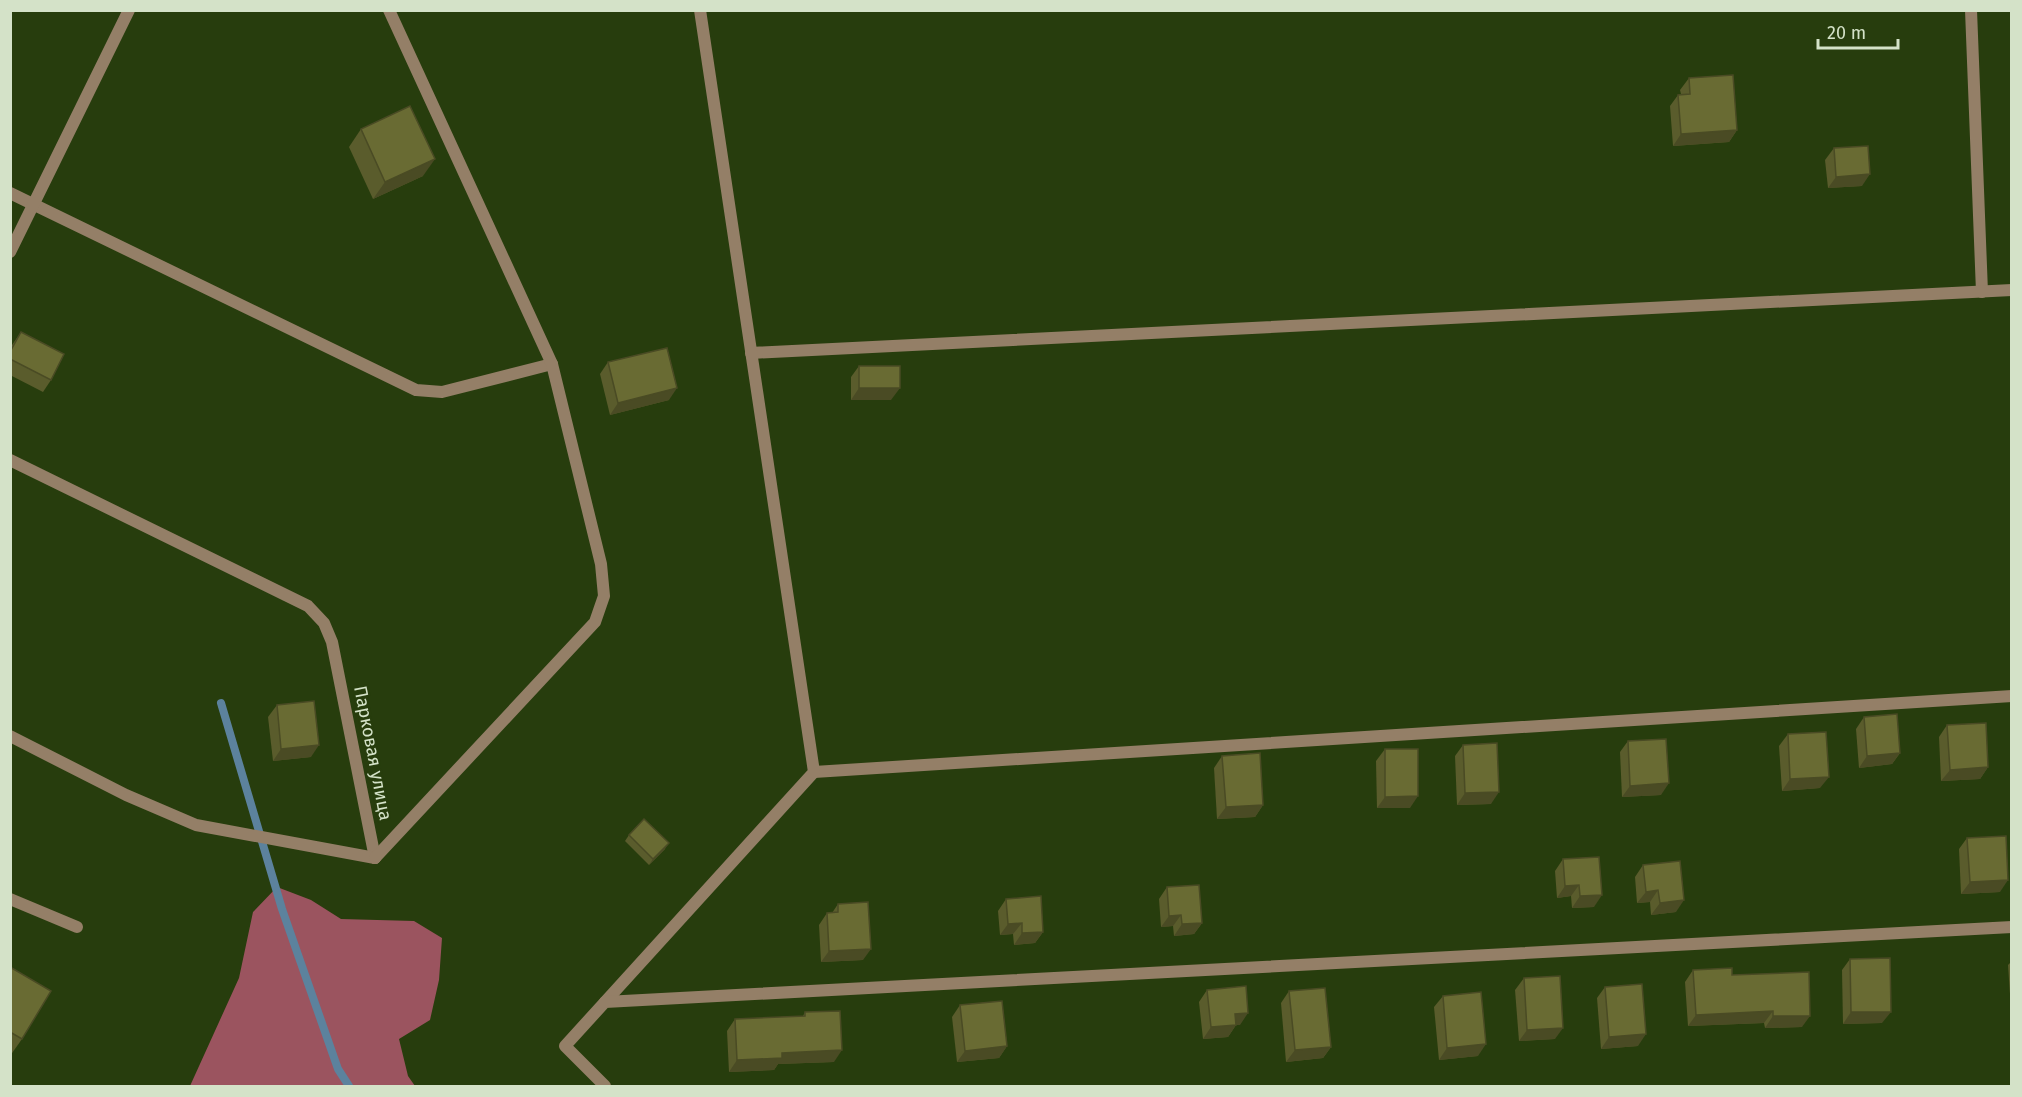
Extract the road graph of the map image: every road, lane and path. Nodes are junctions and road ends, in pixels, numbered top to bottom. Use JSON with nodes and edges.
{"nodes":[{"id":1,"x":129,"y":10,"type":"edge"},
{"id":2,"x":389,"y":10,"type":"edge"},
{"id":3,"x":700,"y":10,"type":"edge"},
{"id":4,"x":1971,"y":10,"type":"edge"},
{"id":5,"x":10,"y":193,"type":"edge"},
{"id":6,"x":33,"y":204,"type":"junction"},
{"id":7,"x":10,"y":252,"type":"edge"},
{"id":8,"x":2012,"y":290,"type":"edge"},
{"id":9,"x":1982,"y":292,"type":"junction"},
{"id":10,"x":752,"y":353,"type":"junction"},
{"id":11,"x":552,"y":364,"type":"junction"},
{"id":12,"x":10,"y":460,"type":"edge"},
{"id":13,"x":2012,"y":696,"type":"edge"},
{"id":14,"x":10,"y":736,"type":"edge"},
{"id":15,"x":814,"y":772,"type":"junction"},
{"id":16,"x":375,"y":858,"type":"junction"},
{"id":17,"x":10,"y":899,"type":"edge"},
{"id":18,"x":77,"y":927,"type":"dead end"},
{"id":19,"x":2012,"y":927,"type":"edge"},
{"id":20,"x":605,"y":1002,"type":"junction"},
{"id":21,"x":605,"y":1086,"type":"edge"}],
"edges":[{"from":1,"to":6,"type":"street"},
{"from":2,"to":11,"type":"street"},
{"from":3,"to":10,"type":"street"},
{"from":4,"to":9,"type":"street"},
{"from":5,"to":6,"type":"street"},
{"from":6,"to":7,"type":"street"},
{"from":6,"to":11,"type":"street"},
{"from":8,"to":9,"type":"street"},
{"from":9,"to":10,"type":"street"},
{"from":10,"to":15,"type":"street"},
{"from":11,"to":16,"type":"street"},
{"from":12,"to":16,"type":"street","name":"Парковая улица"},
{"from":13,"to":15,"type":"street"},
{"from":14,"to":16,"type":"street"},
{"from":15,"to":20,"type":"street"},
{"from":17,"to":18,"type":"street"},
{"from":19,"to":20,"type":"street"},
{"from":20,"to":21,"type":"street"}]}
